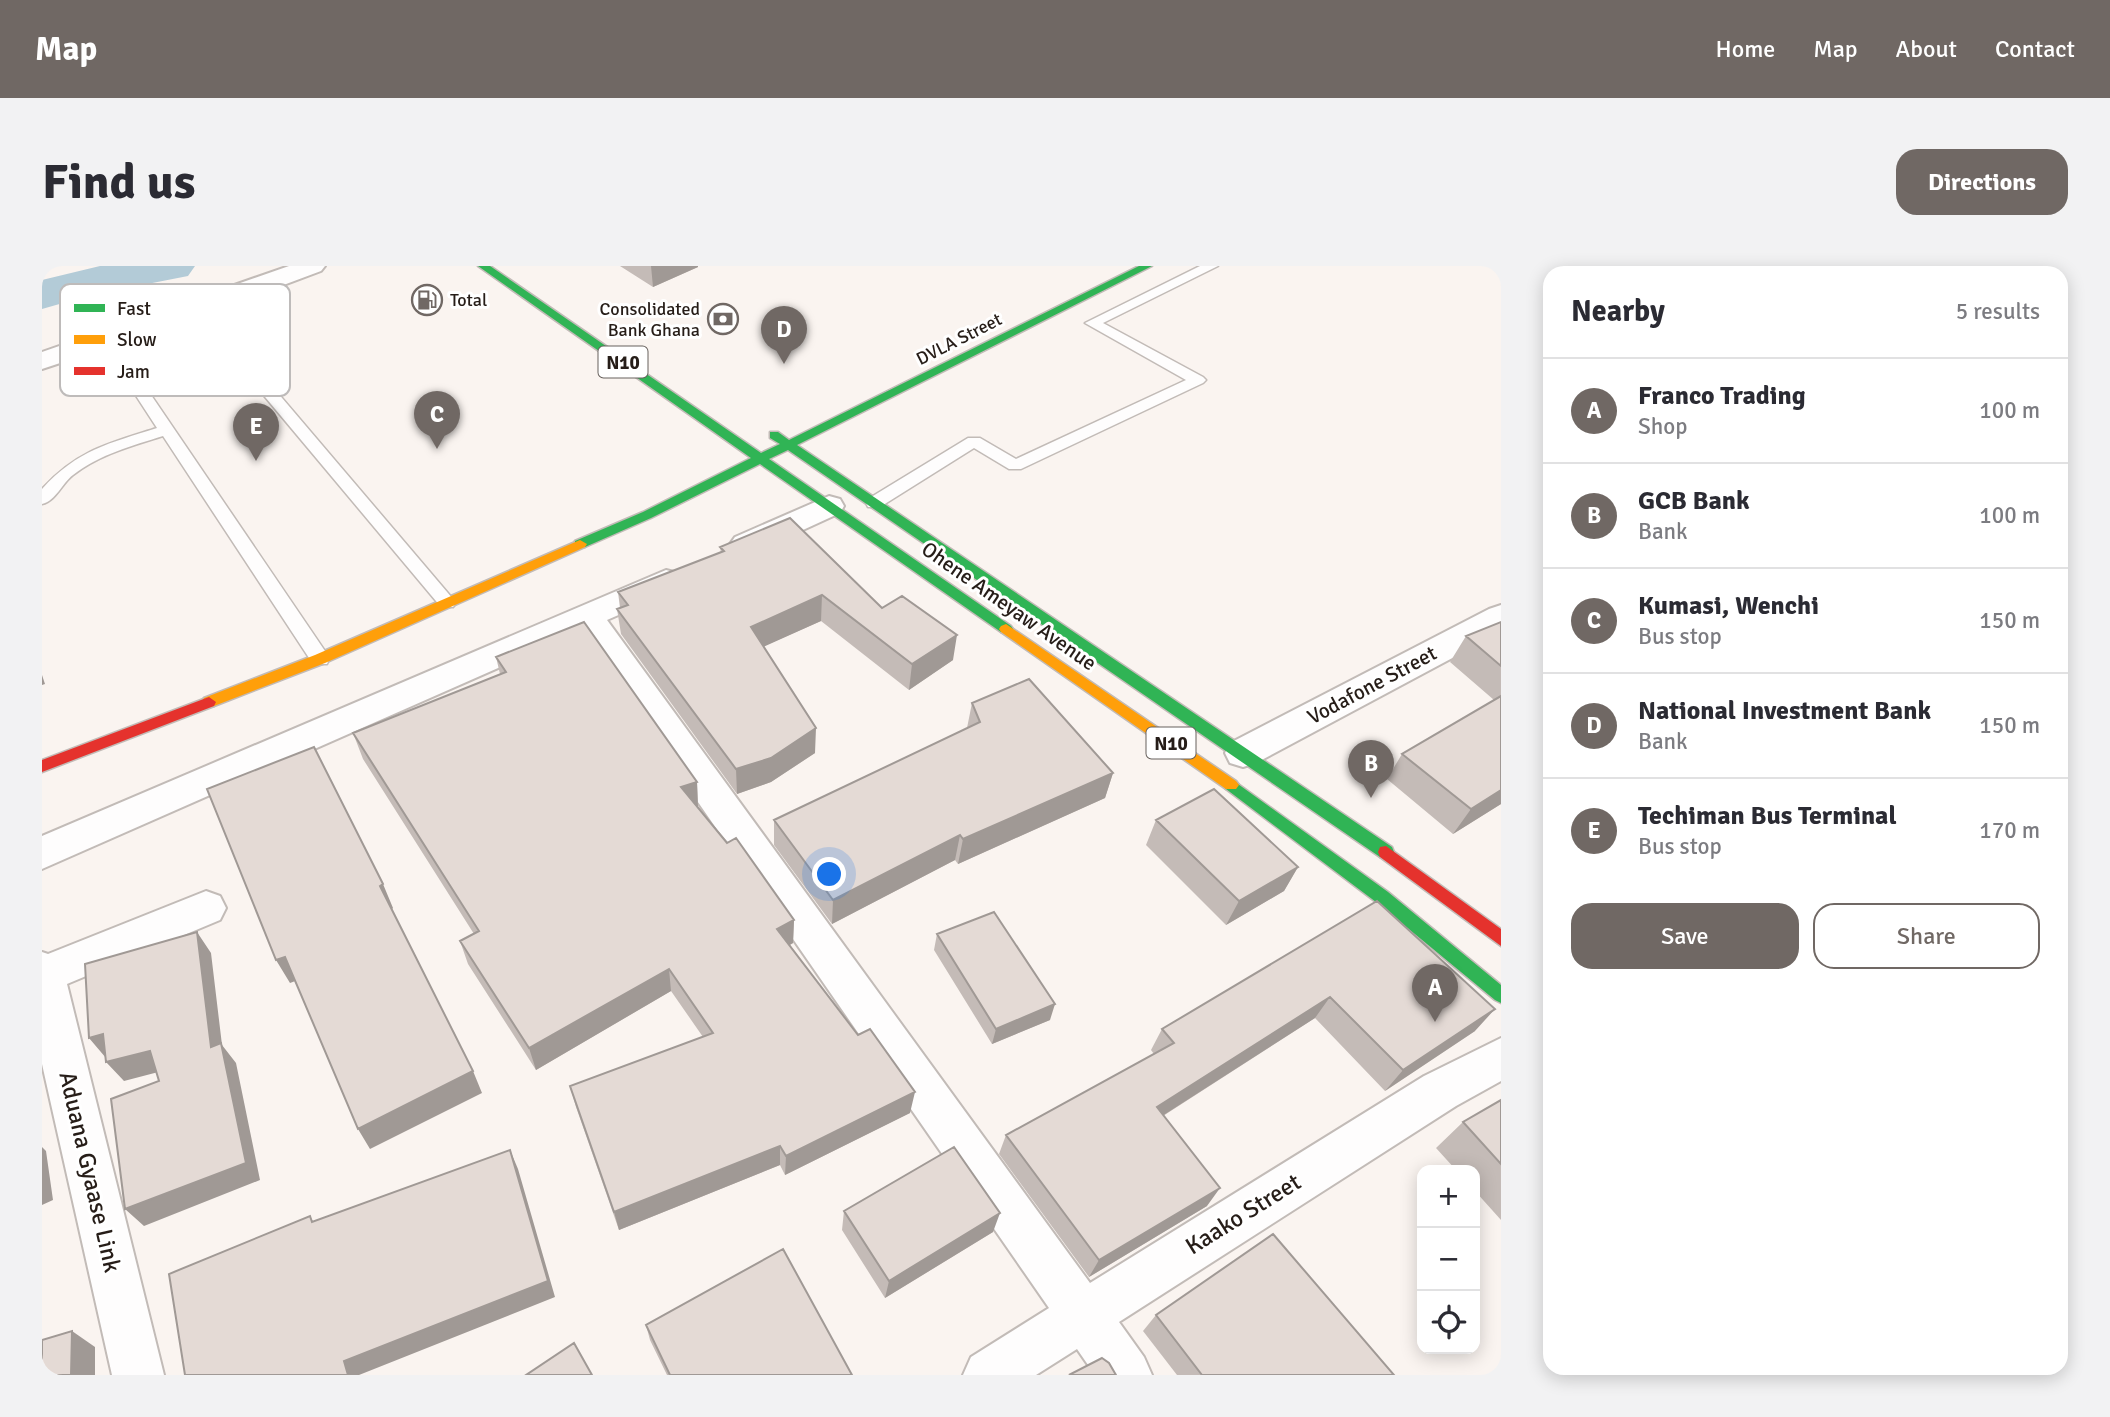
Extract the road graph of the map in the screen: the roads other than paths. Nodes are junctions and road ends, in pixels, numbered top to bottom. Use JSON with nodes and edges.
{"nodes":[{"id":1,"x":312,"y":266,"type":"edge"},
{"id":2,"x":483,"y":266,"type":"edge"},
{"id":3,"x":1147,"y":266,"type":"edge"},
{"id":4,"x":1211,"y":266,"type":"edge"},
{"id":5,"x":263,"y":284,"type":"edge"},
{"id":6,"x":562,"y":302,"type":"dead end"},
{"id":7,"x":544,"y":308,"type":"junction"},
{"id":8,"x":60,"y":354,"type":"edge"},
{"id":9,"x":42,"y":360,"type":"edge"},
{"id":10,"x":144,"y":396,"type":"edge"},
{"id":11,"x":272,"y":396,"type":"edge"},
{"id":12,"x":755,"y":422,"type":"dead end"},
{"id":13,"x":167,"y":430,"type":"junction"},
{"id":14,"x":789,"y":446,"type":"junction"},
{"id":15,"x":763,"y":458,"type":"junction"},
{"id":16,"x":42,"y":499,"type":"edge"},
{"id":17,"x":874,"y":503,"type":"junction"},
{"id":18,"x":829,"y":506,"type":"junction"},
{"id":19,"x":447,"y":603,"type":"junction"},
{"id":20,"x":587,"y":617,"type":"junction"},
{"id":21,"x":1501,"y":617,"type":"edge"},
{"id":22,"x":320,"y":659,"type":"junction"},
{"id":23,"x":1243,"y":753,"type":"junction"},
{"id":24,"x":42,"y":766,"type":"edge"},
{"id":25,"x":42,"y":853,"type":"edge"},
{"id":26,"x":206,"y":908,"type":"dead end"},
{"id":27,"x":1501,"y":939,"type":"edge"},
{"id":28,"x":43,"y":972,"type":"edge"},
{"id":29,"x":1501,"y":995,"type":"edge"},
{"id":30,"x":1501,"y":1058,"type":"edge"},
{"id":31,"x":1082,"y":1315,"type":"junction"},
{"id":32,"x":138,"y":1375,"type":"edge"},
{"id":33,"x":989,"y":1375,"type":"edge"},
{"id":34,"x":1126,"y":1375,"type":"edge"}],
"edges":[{"from":1,"to":5,"type":"street"},
{"from":2,"to":7,"type":"main road","name":"Ohene Ameyaw Avenue","number":"N10"},
{"from":3,"to":14,"type":"main road","name":"DVLA Street"},
{"from":4,"to":17,"type":"lane"},
{"from":6,"to":7,"type":"main road"},
{"from":7,"to":15,"type":"main road","name":"Ohene Ameyaw Avenue","number":"N10"},
{"from":8,"to":9,"type":"street"},
{"from":10,"to":13,"type":"lane"},
{"from":11,"to":19,"type":"lane"},
{"from":12,"to":14,"type":"main road","name":"Ohene Ameyaw Avenue","number":"N10"},
{"from":13,"to":16,"type":"lane"},
{"from":13,"to":22,"type":"lane"},
{"from":14,"to":15,"type":"main road","name":"DVLA Street"},
{"from":14,"to":17,"type":"main road","name":"Ohene Ameyaw Avenue","number":"N10"},
{"from":15,"to":18,"type":"main road","name":"Ohene Ameyaw Avenue","number":"N10"},
{"from":15,"to":19,"type":"main road","name":"DVLA Street"},
{"from":17,"to":23,"type":"main road","name":"Ohene Ameyaw Avenue","number":"N10"},
{"from":18,"to":20,"type":"street"},
{"from":18,"to":29,"type":"main road","name":"Ohene Ameyaw Avenue","number":"N10"},
{"from":19,"to":22,"type":"main road","name":"DVLA Street"},
{"from":20,"to":25,"type":"street"},
{"from":20,"to":31,"type":"street"},
{"from":21,"to":23,"type":"street","name":"Vodafone Street"},
{"from":22,"to":24,"type":"main road","name":"DVLA Street"},
{"from":23,"to":27,"type":"main road","name":"Ohene Ameyaw Avenue","number":"N10"},
{"from":26,"to":28,"type":"street"},
{"from":28,"to":32,"type":"street","name":"Aduana Gyaase Link"},
{"from":30,"to":31,"type":"street","name":"Kaako Street"},
{"from":31,"to":33,"type":"street","name":"Kaako Street"},
{"from":31,"to":34,"type":"street"}]}
